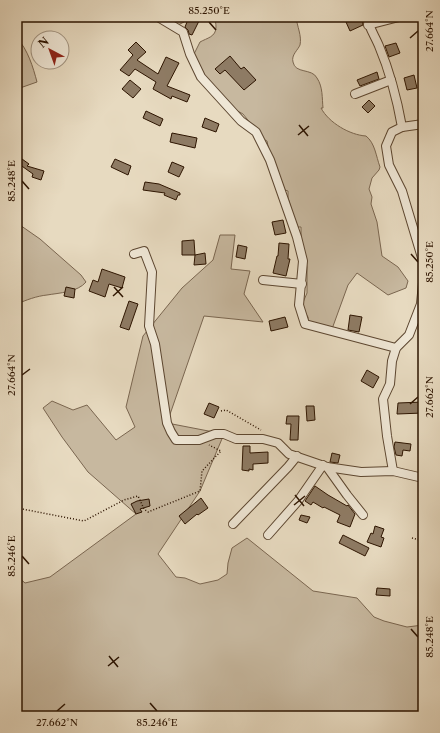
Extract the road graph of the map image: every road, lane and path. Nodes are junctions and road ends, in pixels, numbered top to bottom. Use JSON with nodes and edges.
{"nodes":[{"id":1,"x":158,"y":17,"type":"edge"},
{"id":2,"x":399,"y":17,"type":"edge"},
{"id":3,"x":368,"y":21,"type":"edge"},
{"id":4,"x":391,"y":80,"type":"junction"},
{"id":5,"x":355,"y":94,"type":"dead end"},
{"id":6,"x":423,"y":124,"type":"edge"},
{"id":7,"x":402,"y":127,"type":"junction"},
{"id":8,"x":134,"y":254,"type":"dead end"},
{"id":9,"x":423,"y":262,"type":"edge"},
{"id":10,"x":263,"y":280,"type":"dead end"},
{"id":11,"x":423,"y":283,"type":"edge"},
{"id":12,"x":302,"y":284,"type":"junction"},
{"id":13,"x":396,"y":348,"type":"junction"},
{"id":14,"x":221,"y":411,"type":"dead end"},
{"id":15,"x":266,"y":432,"type":"dead end"},
{"id":16,"x":199,"y":440,"type":"junction"},
{"id":17,"x":297,"y":456,"type":"junction"},
{"id":18,"x":325,"y":466,"type":"junction"},
{"id":19,"x":393,"y":471,"type":"junction"},
{"id":20,"x":423,"y":478,"type":"edge"},
{"id":21,"x":17,"y":508,"type":"edge"},
{"id":22,"x":363,"y":515,"type":"dead end"},
{"id":23,"x":233,"y":524,"type":"dead end"},
{"id":24,"x":268,"y":535,"type":"dead end"},
{"id":25,"x":412,"y":538,"type":"dead end"},
{"id":26,"x":423,"y":541,"type":"edge"}],
"edges":[{"from":1,"to":12,"type":"street"},
{"from":2,"to":3,"type":"street"},
{"from":3,"to":4,"type":"street"},
{"from":4,"to":5,"type":"street"},
{"from":4,"to":7,"type":"street"},
{"from":6,"to":7,"type":"street"},
{"from":7,"to":9,"type":"street"},
{"from":8,"to":16,"type":"street"},
{"from":10,"to":12,"type":"street"},
{"from":11,"to":13,"type":"street"},
{"from":12,"to":13,"type":"street"},
{"from":13,"to":19,"type":"street"},
{"from":14,"to":15,"type":"path"},
{"from":16,"to":17,"type":"street"},
{"from":16,"to":21,"type":"path"},
{"from":17,"to":18,"type":"street"},
{"from":17,"to":23,"type":"street"},
{"from":18,"to":19,"type":"street"},
{"from":18,"to":22,"type":"street"},
{"from":18,"to":24,"type":"street"},
{"from":19,"to":20,"type":"street"},
{"from":25,"to":26,"type":"path"}]}
